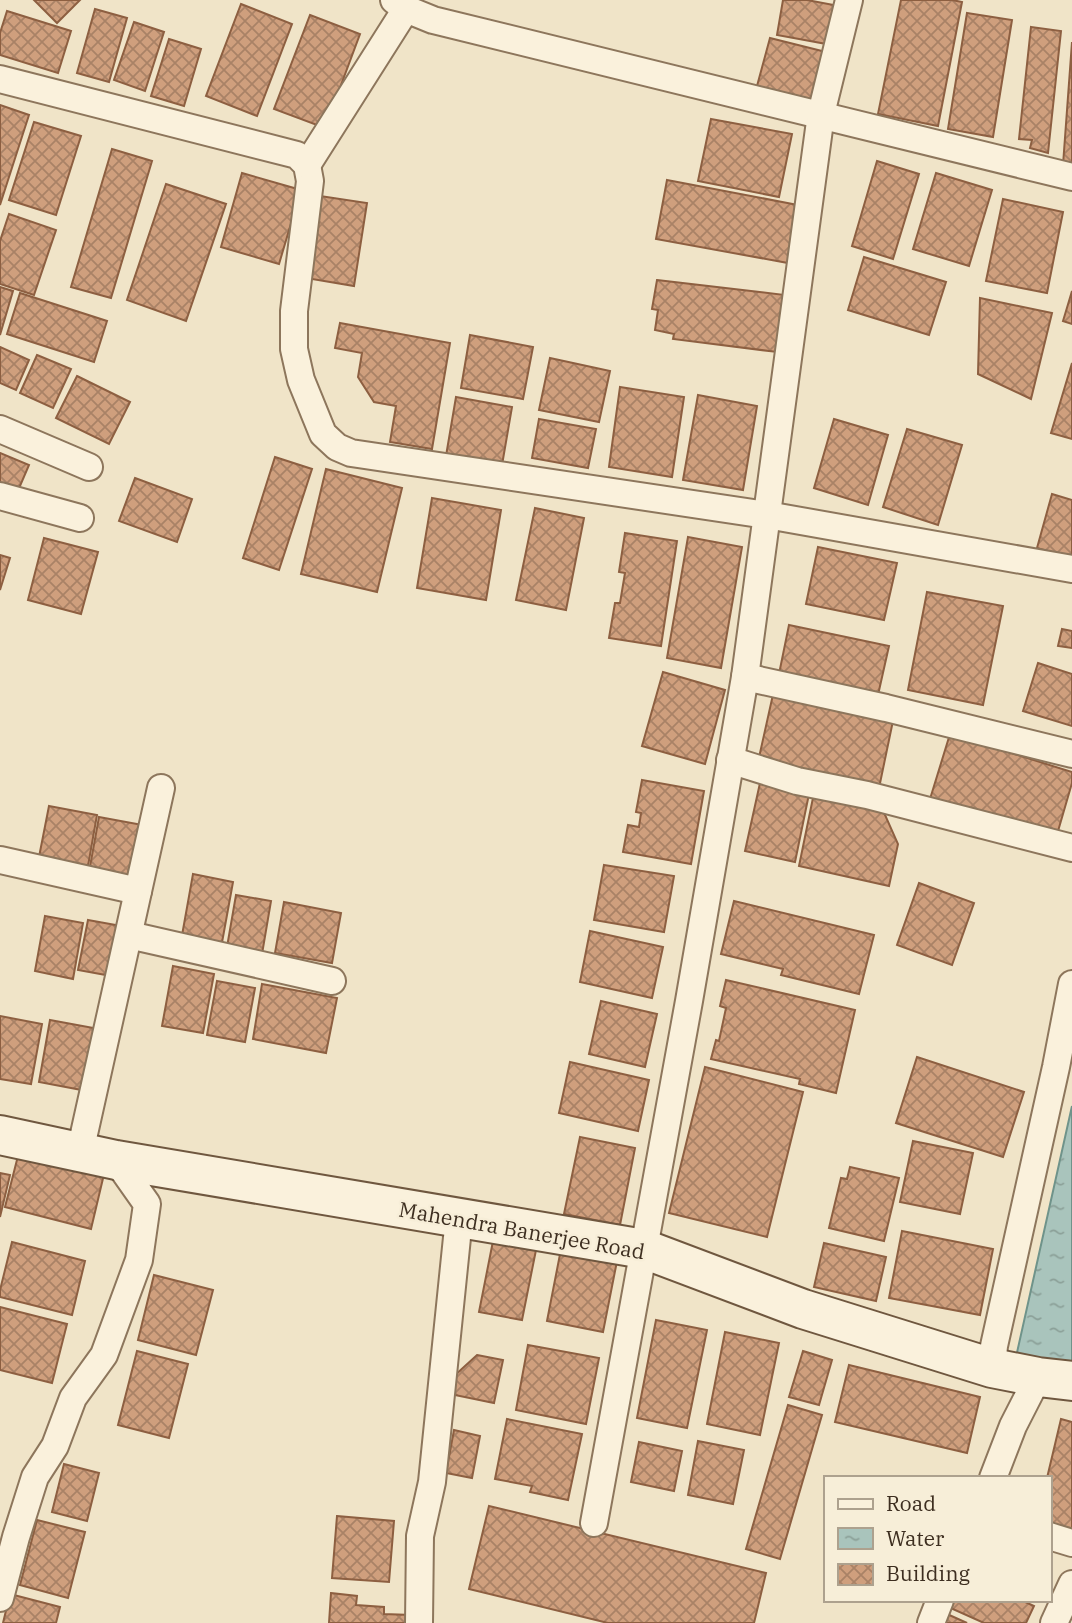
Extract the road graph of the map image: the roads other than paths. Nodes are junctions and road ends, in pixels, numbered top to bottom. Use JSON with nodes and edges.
{"nodes":[{"id":1,"x":849,"y":0,"type":"edge"},
{"id":2,"x":400,"y":4,"type":"edge"},
{"id":3,"x":0,"y":79,"type":"edge"},
{"id":4,"x":821,"y":114,"type":"junction"},
{"id":5,"x":307,"y":165,"type":"junction"},
{"id":6,"x":1072,"y":177,"type":"edge"},
{"id":7,"x":0,"y":429,"type":"edge"},
{"id":8,"x":89,"y":467,"type":"dead end"},
{"id":9,"x":0,"y":496,"type":"edge"},
{"id":10,"x":767,"y":515,"type":"junction"},
{"id":11,"x":80,"y":519,"type":"dead end"},
{"id":12,"x":1072,"y":569,"type":"edge"},
{"id":13,"x":745,"y":677,"type":"junction"},
{"id":14,"x":1072,"y":754,"type":"edge"},
{"id":15,"x":730,"y":760,"type":"junction"},
{"id":16,"x":161,"y":788,"type":"dead end"},
{"id":17,"x":1072,"y":849,"type":"edge"},
{"id":18,"x":0,"y":860,"type":"edge"},
{"id":19,"x":138,"y":891,"type":"junction"},
{"id":20,"x":129,"y":935,"type":"junction"},
{"id":21,"x":332,"y":981,"type":"dead end"},
{"id":22,"x":1072,"y":984,"type":"edge"},
{"id":23,"x":0,"y":1135,"type":"edge"},
{"id":24,"x":98,"y":1156,"type":"junction"},
{"id":25,"x":458,"y":1218,"type":"junction"},
{"id":26,"x":644,"y":1248,"type":"junction"},
{"id":27,"x":992,"y":1368,"type":"junction"},
{"id":28,"x":1055,"y":1379,"type":"edge"},
{"id":29,"x":994,"y":1476,"type":"edge"},
{"id":30,"x":594,"y":1523,"type":"dead end"},
{"id":31,"x":1051,"y":1537,"type":"edge"},
{"id":32,"x":1072,"y":1543,"type":"edge"},
{"id":33,"x":1072,"y":1584,"type":"edge"},
{"id":34,"x":0,"y":1598,"type":"edge"},
{"id":35,"x":939,"y":1602,"type":"edge"},
{"id":36,"x":419,"y":1623,"type":"edge"},
{"id":37,"x":931,"y":1623,"type":"edge"},
{"id":38,"x":1054,"y":1623,"type":"edge"}],
"edges":[{"from":1,"to":4,"type":"street"},
{"from":2,"to":4,"type":"street"},
{"from":2,"to":5,"type":"street"},
{"from":3,"to":5,"type":"street"},
{"from":4,"to":6,"type":"street"},
{"from":4,"to":10,"type":"street"},
{"from":5,"to":10,"type":"street"},
{"from":7,"to":8,"type":"street"},
{"from":9,"to":11,"type":"street"},
{"from":10,"to":12,"type":"street"},
{"from":10,"to":13,"type":"street"},
{"from":13,"to":14,"type":"street"},
{"from":13,"to":15,"type":"street"},
{"from":15,"to":17,"type":"street"},
{"from":15,"to":26,"type":"street"},
{"from":16,"to":19,"type":"street"},
{"from":18,"to":19,"type":"street"},
{"from":19,"to":20,"type":"street"},
{"from":20,"to":21,"type":"street"},
{"from":20,"to":24,"type":"street"},
{"from":22,"to":27,"type":"street"},
{"from":23,"to":24,"type":"street","name":"Mahendra Banerjee Road"},
{"from":24,"to":25,"type":"street","name":"Mahendra Banerjee Road"},
{"from":24,"to":34,"type":"street"},
{"from":25,"to":26,"type":"street","name":"Mahendra Banerjee Road"},
{"from":25,"to":36,"type":"street"},
{"from":26,"to":27,"type":"street","name":"Mahendra Banerjee Road"},
{"from":26,"to":30,"type":"street"},
{"from":27,"to":28,"type":"street","name":"Mahendra Banerjee Road"},
{"from":28,"to":29,"type":"street"},
{"from":31,"to":32,"type":"street"},
{"from":33,"to":38,"type":"street"},
{"from":35,"to":37,"type":"street"}]}
